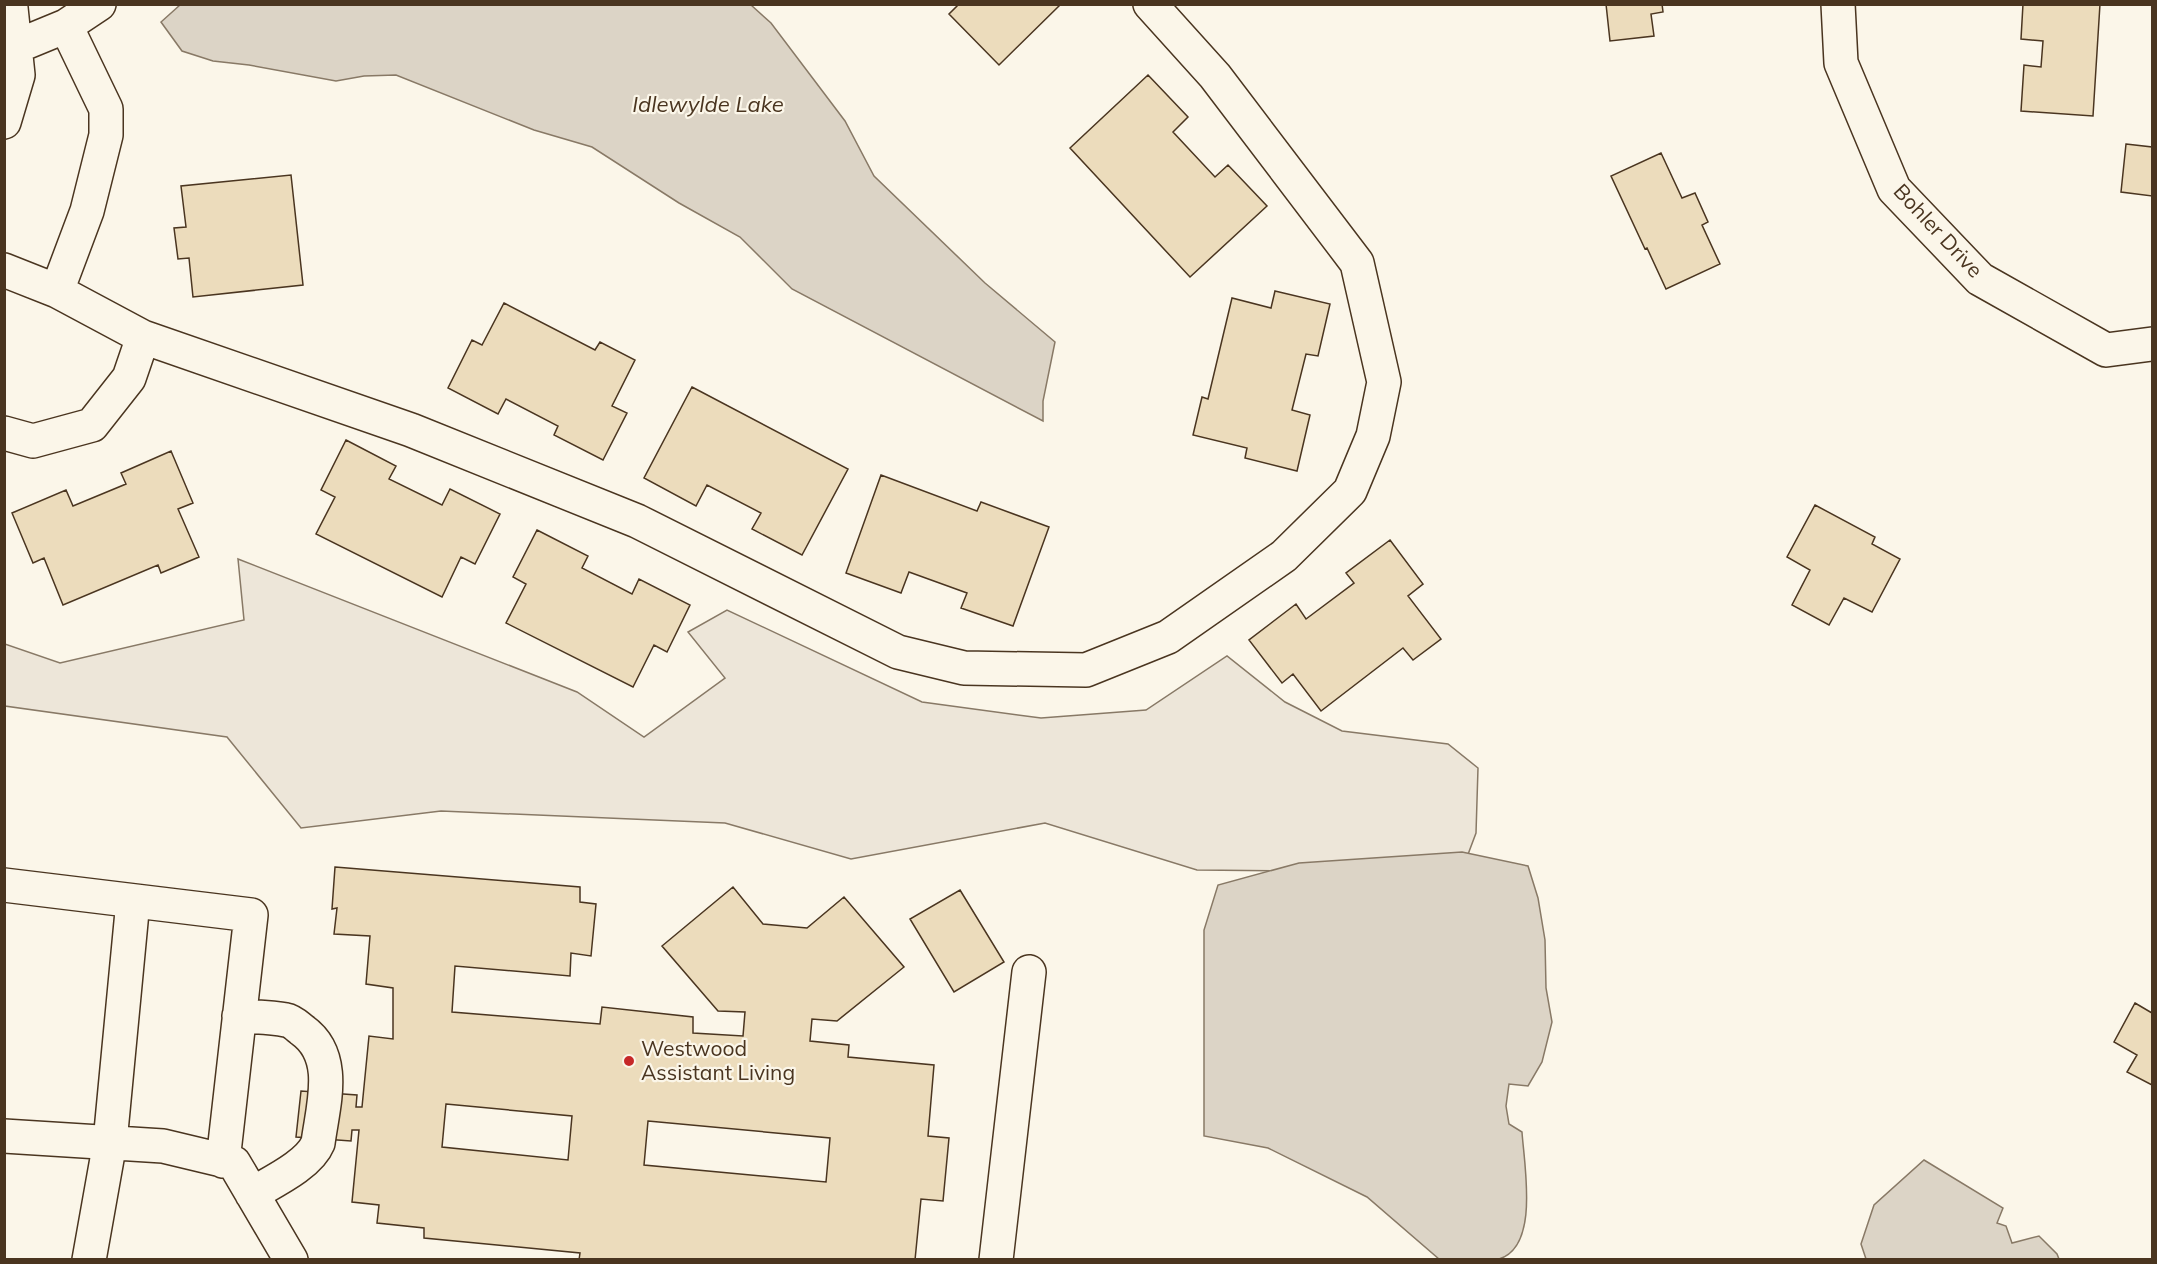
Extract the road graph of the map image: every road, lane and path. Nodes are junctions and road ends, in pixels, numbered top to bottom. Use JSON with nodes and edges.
{"nodes":[{"id":1,"x":9,"y":4,"type":"edge"},
{"id":2,"x":99,"y":4,"type":"edge"},
{"id":3,"x":1150,"y":4,"type":"edge"},
{"id":4,"x":1838,"y":4,"type":"edge"},
{"id":5,"x":66,"y":26,"type":"junction"},
{"id":6,"x":15,"y":47,"type":"junction"},
{"id":7,"x":4,"y":122,"type":"edge"},
{"id":8,"x":4,"y":270,"type":"edge"},
{"id":9,"x":57,"y":291,"type":"junction"},
{"id":10,"x":143,"y":337,"type":"junction"},
{"id":11,"x":2152,"y":344,"type":"edge"},
{"id":12,"x":4,"y":433,"type":"edge"},
{"id":13,"x":4,"y":885,"type":"edge"},
{"id":14,"x":133,"y":901,"type":"junction"},
{"id":15,"x":1029,"y":972,"type":"dead end"},
{"id":16,"x":239,"y":1016,"type":"junction"},
{"id":17,"x":4,"y":1136,"type":"edge"},
{"id":18,"x":110,"y":1142,"type":"junction"},
{"id":19,"x":223,"y":1161,"type":"junction"},
{"id":20,"x":252,"y":1194,"type":"junction"},
{"id":21,"x":89,"y":1260,"type":"edge"},
{"id":22,"x":291,"y":1260,"type":"edge"},
{"id":23,"x":996,"y":1260,"type":"edge"}],
"edges":[{"from":1,"to":6,"type":"street"},
{"from":2,"to":5,"type":"street"},
{"from":3,"to":10,"type":"street"},
{"from":4,"to":11,"type":"street","name":"Bohler Drive"},
{"from":5,"to":6,"type":"street"},
{"from":5,"to":9,"type":"street"},
{"from":6,"to":7,"type":"street"},
{"from":8,"to":9,"type":"street"},
{"from":9,"to":10,"type":"street"},
{"from":10,"to":12,"type":"street"},
{"from":13,"to":14,"type":"street"},
{"from":14,"to":16,"type":"street"},
{"from":14,"to":18,"type":"street"},
{"from":15,"to":23,"type":"street"},
{"from":16,"to":19,"type":"street"},
{"from":16,"to":20,"type":"street"},
{"from":17,"to":18,"type":"street"},
{"from":18,"to":19,"type":"street"},
{"from":18,"to":21,"type":"street"},
{"from":19,"to":20,"type":"street"},
{"from":20,"to":22,"type":"street"}]}
